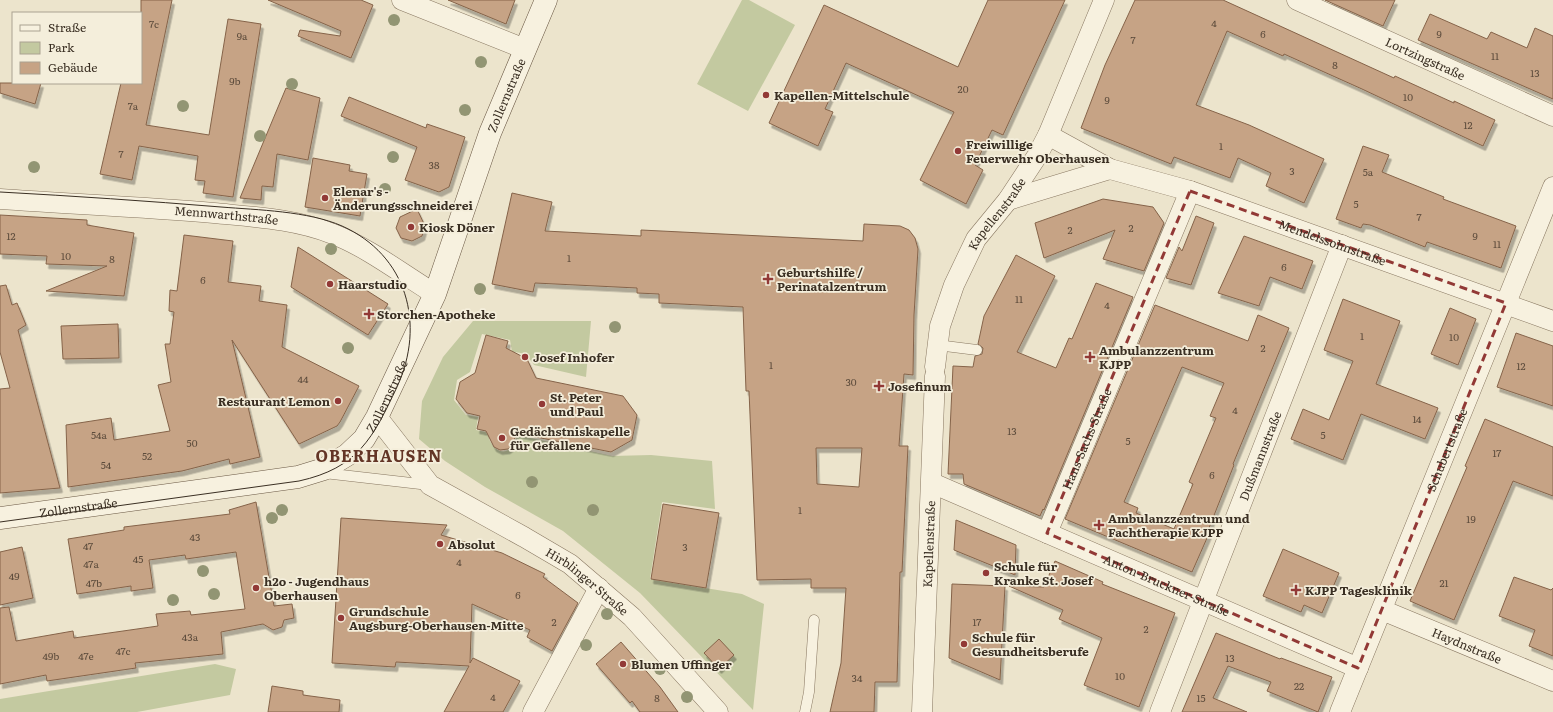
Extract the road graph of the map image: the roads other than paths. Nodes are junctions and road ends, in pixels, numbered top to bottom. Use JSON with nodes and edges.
{"nodes":[{"id":1,"x":402,"y":0,"type":"edge"},
{"id":2,"x":546,"y":0,"type":"edge"},
{"id":3,"x":1104,"y":0,"type":"edge"},
{"id":4,"x":1297,"y":0,"type":"edge"},
{"id":5,"x":525,"y":49,"type":"junction"},
{"id":6,"x":1553,"y":116,"type":"edge"},
{"id":7,"x":1048,"y":135,"type":"junction"},
{"id":8,"x":1110,"y":169,"type":"junction"},
{"id":9,"x":1553,"y":187,"type":"edge"},
{"id":10,"x":1190,"y":190,"type":"junction"},
{"id":11,"x":0,"y":200,"type":"edge"},
{"id":12,"x":1008,"y":200,"type":"junction"},
{"id":13,"x":1342,"y":245,"type":"junction"},
{"id":14,"x":435,"y":294,"type":"junction"},
{"id":15,"x":1506,"y":303,"type":"junction"},
{"id":16,"x":1553,"y":321,"type":"edge"},
{"id":17,"x":937,"y":346,"type":"junction"},
{"id":18,"x":977,"y":350,"type":"dead end"},
{"id":19,"x":377,"y":416,"type":"junction"},
{"id":20,"x":316,"y":472,"type":"junction"},
{"id":21,"x":932,"y":483,"type":"junction"},
{"id":22,"x":430,"y":485,"type":"junction"},
{"id":23,"x":0,"y":518,"type":"edge"},
{"id":24,"x":1048,"y":533,"type":"junction"},
{"id":25,"x":599,"y":588,"type":"junction"},
{"id":26,"x":1204,"y":600,"type":"junction"},
{"id":27,"x":1382,"y":610,"type":"junction"},
{"id":28,"x":814,"y":620,"type":"dead end"},
{"id":29,"x":1358,"y":668,"type":"junction"},
{"id":30,"x":1553,"y":681,"type":"edge"},
{"id":31,"x":533,"y":712,"type":"edge"},
{"id":32,"x":718,"y":712,"type":"edge"},
{"id":33,"x":805,"y":712,"type":"edge"},
{"id":34,"x":922,"y":712,"type":"edge"},
{"id":35,"x":1160,"y":712,"type":"edge"},
{"id":36,"x":1340,"y":712,"type":"edge"}],
"edges":[{"from":1,"to":5,"type":"street"},
{"from":2,"to":5,"type":"street","name":"Zollernstraße"},
{"from":3,"to":7,"type":"street","name":"Kapellenstraße"},
{"from":4,"to":6,"type":"street","name":"Lortzingstraße"},
{"from":5,"to":14,"type":"street","name":"Zollernstraße"},
{"from":7,"to":8,"type":"street","name":"Mendelssohnstraße"},
{"from":7,"to":12,"type":"street","name":"Kapellenstraße"},
{"from":8,"to":10,"type":"street","name":"Mendelssohnstraße"},
{"from":8,"to":12,"type":"street"},
{"from":9,"to":15,"type":"street","name":"Schubertstraße"},
{"from":10,"to":13,"type":"street","name":"Mendelssohnstraße"},
{"from":10,"to":24,"type":"street","name":"Hans-Sachs-Straße"},
{"from":11,"to":14,"type":"street","name":"Mennwarthstraße"},
{"from":12,"to":17,"type":"street","name":"Kapellenstraße"},
{"from":13,"to":15,"type":"street","name":"Mendelssohnstraße"},
{"from":13,"to":26,"type":"street","name":"Dußmannstraße"},
{"from":14,"to":19,"type":"street","name":"Zollernstraße"},
{"from":15,"to":16,"type":"street","name":"Mendelssohnstraße"},
{"from":15,"to":27,"type":"street","name":"Schubertstraße"},
{"from":17,"to":18,"type":"lane"},
{"from":17,"to":21,"type":"street","name":"Kapellenstraße"},
{"from":19,"to":20,"type":"street","name":"Zollernstraße"},
{"from":19,"to":22,"type":"street","name":"Hirblinger Straße"},
{"from":20,"to":22,"type":"lane","name":"Hirblinger Straße"},
{"from":20,"to":23,"type":"street","name":"Zollernstraße"},
{"from":21,"to":24,"type":"street","name":"Anton-Bruckner-Straße"},
{"from":21,"to":34,"type":"street","name":"Kapellenstraße"},
{"from":22,"to":25,"type":"street","name":"Hirblinger Straße"},
{"from":24,"to":26,"type":"street","name":"Anton-Bruckner-Straße"},
{"from":25,"to":31,"type":"street"},
{"from":25,"to":32,"type":"street","name":"Hirblinger Straße"},
{"from":26,"to":29,"type":"street","name":"Anton-Bruckner-Straße"},
{"from":26,"to":35,"type":"street","name":"Dußmannstraße"},
{"from":27,"to":29,"type":"street","name":"Schubertstraße"},
{"from":27,"to":30,"type":"street","name":"Haydnstraße"},
{"from":28,"to":33,"type":"lane"},
{"from":29,"to":36,"type":"street","name":"Schubertstraße"}]}
